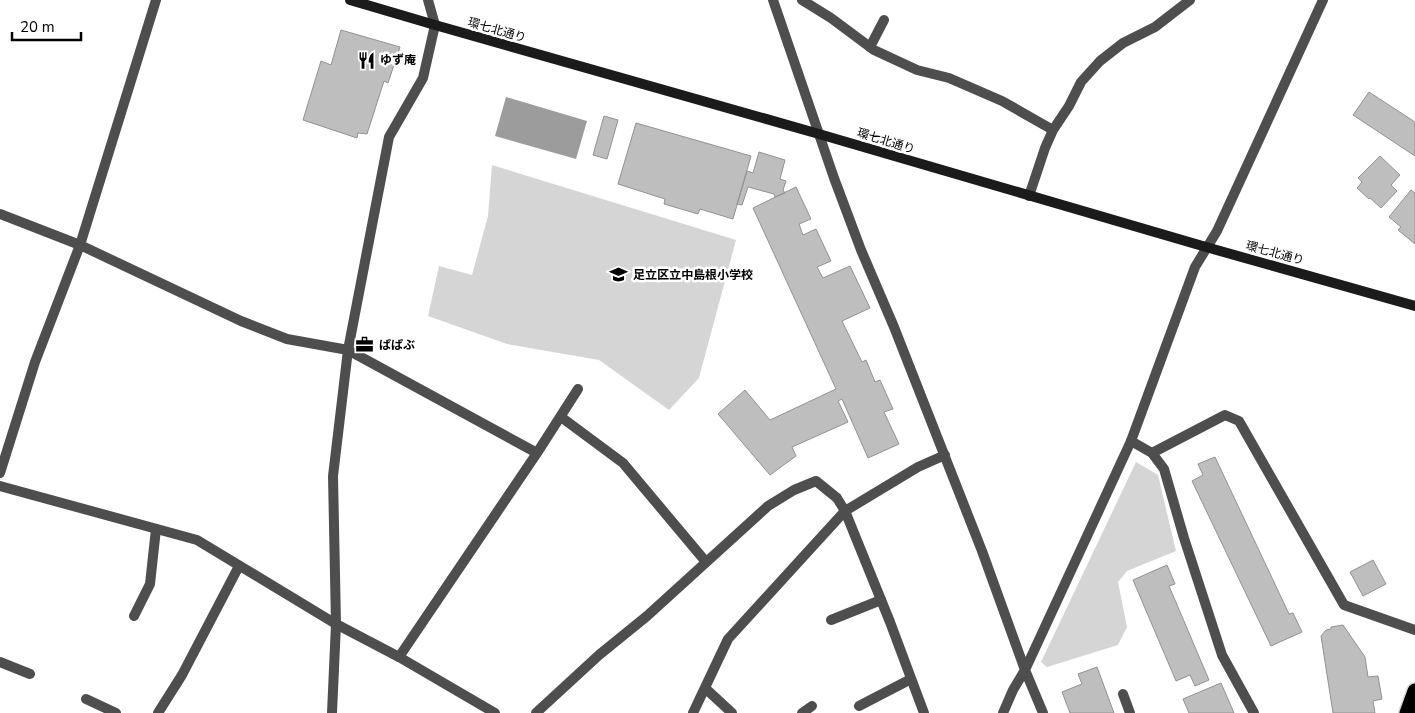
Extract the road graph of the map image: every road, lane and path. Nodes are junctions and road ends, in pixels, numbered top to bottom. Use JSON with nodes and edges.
{"nodes":[{"id":1,"x":156,"y":0,"type":"edge"},
{"id":2,"x":350,"y":0,"type":"edge"},
{"id":3,"x":428,"y":0,"type":"edge"},
{"id":4,"x":773,"y":0,"type":"edge"},
{"id":5,"x":802,"y":0,"type":"edge"},
{"id":6,"x":1190,"y":0,"type":"edge"},
{"id":7,"x":1323,"y":0,"type":"edge"},
{"id":8,"x":884,"y":20,"type":"dead end"},
{"id":9,"x":435,"y":25,"type":"junction"},
{"id":10,"x":870,"y":47,"type":"junction"},
{"id":11,"x":1053,"y":130,"type":"junction"},
{"id":12,"x":819,"y":134,"type":"junction"},
{"id":13,"x":1029,"y":196,"type":"junction"},
{"id":14,"x":0,"y":214,"type":"edge"},
{"id":15,"x":80,"y":245,"type":"junction"},
{"id":16,"x":1206,"y":247,"type":"junction"},
{"id":17,"x":1415,"y":306,"type":"edge"},
{"id":18,"x":348,"y":350,"type":"junction"},
{"id":19,"x":578,"y":389,"type":"dead end"},
{"id":20,"x":561,"y":417,"type":"junction"},
{"id":21,"x":1131,"y":441,"type":"junction"},
{"id":22,"x":537,"y":453,"type":"junction"},
{"id":23,"x":1152,"y":453,"type":"junction"},
{"id":24,"x":944,"y":455,"type":"junction"},
{"id":25,"x":0,"y":473,"type":"edge"},
{"id":26,"x":0,"y":486,"type":"edge"},
{"id":27,"x":845,"y":511,"type":"junction"},
{"id":28,"x":156,"y":529,"type":"junction"},
{"id":29,"x":706,"y":562,"type":"junction"},
{"id":30,"x":239,"y":566,"type":"junction"},
{"id":31,"x":881,"y":600,"type":"junction"},
{"id":32,"x":134,"y":616,"type":"dead end"},
{"id":33,"x":831,"y":620,"type":"dead end"},
{"id":34,"x":336,"y":624,"type":"junction"},
{"id":35,"x":1415,"y":630,"type":"edge"},
{"id":36,"x":399,"y":657,"type":"junction"},
{"id":37,"x":0,"y":662,"type":"edge"},
{"id":38,"x":1025,"y":670,"type":"junction"},
{"id":39,"x":30,"y":674,"type":"dead end"},
{"id":40,"x":911,"y":679,"type":"junction"},
{"id":41,"x":705,"y":688,"type":"junction"},
{"id":42,"x":1415,"y":691,"type":"edge"},
{"id":43,"x":1123,"y":694,"type":"dead end"},
{"id":44,"x":86,"y":699,"type":"dead end"},
{"id":45,"x":812,"y":706,"type":"dead end"},
{"id":46,"x":859,"y":706,"type":"dead end"},
{"id":47,"x":116,"y":713,"type":"edge"},
{"id":48,"x":158,"y":713,"type":"edge"},
{"id":49,"x":332,"y":713,"type":"edge"},
{"id":50,"x":495,"y":713,"type":"edge"},
{"id":51,"x":536,"y":713,"type":"edge"},
{"id":52,"x":693,"y":713,"type":"edge"},
{"id":53,"x":732,"y":713,"type":"edge"},
{"id":54,"x":802,"y":713,"type":"edge"},
{"id":55,"x":924,"y":713,"type":"edge"},
{"id":56,"x":1003,"y":713,"type":"edge"},
{"id":57,"x":1043,"y":713,"type":"edge"},
{"id":58,"x":1130,"y":713,"type":"edge"},
{"id":59,"x":1254,"y":713,"type":"edge"},
{"id":60,"x":1407,"y":713,"type":"edge"}],
"edges":[{"from":1,"to":15,"type":"street"},
{"from":2,"to":9,"type":"street","name":"環七北通り"},
{"from":3,"to":9,"type":"street"},
{"from":4,"to":12,"type":"street"},
{"from":5,"to":10,"type":"street"},
{"from":6,"to":11,"type":"street"},
{"from":7,"to":16,"type":"street"},
{"from":8,"to":10,"type":"street"},
{"from":9,"to":12,"type":"street","name":"環七北通り"},
{"from":9,"to":18,"type":"street"},
{"from":10,"to":11,"type":"street"},
{"from":11,"to":13,"type":"street"},
{"from":12,"to":13,"type":"street","name":"環七北通り"},
{"from":12,"to":24,"type":"street"},
{"from":13,"to":16,"type":"street","name":"環七北通り"},
{"from":14,"to":15,"type":"street"},
{"from":15,"to":18,"type":"street"},
{"from":15,"to":25,"type":"street"},
{"from":16,"to":17,"type":"street","name":"環七北通り"},
{"from":16,"to":21,"type":"street"},
{"from":18,"to":22,"type":"street"},
{"from":18,"to":34,"type":"street"},
{"from":19,"to":20,"type":"street"},
{"from":20,"to":22,"type":"street"},
{"from":20,"to":29,"type":"street"},
{"from":21,"to":23,"type":"street"},
{"from":21,"to":38,"type":"street"},
{"from":22,"to":36,"type":"street"},
{"from":23,"to":35,"type":"street"},
{"from":23,"to":59,"type":"street"},
{"from":24,"to":27,"type":"street"},
{"from":24,"to":38,"type":"street"},
{"from":26,"to":28,"type":"street"},
{"from":27,"to":29,"type":"street"},
{"from":27,"to":31,"type":"street"},
{"from":27,"to":41,"type":"street"},
{"from":28,"to":30,"type":"street"},
{"from":28,"to":32,"type":"street"},
{"from":29,"to":51,"type":"street"},
{"from":30,"to":34,"type":"street"},
{"from":30,"to":48,"type":"street"},
{"from":31,"to":33,"type":"street"},
{"from":31,"to":40,"type":"street"},
{"from":34,"to":36,"type":"street"},
{"from":34,"to":49,"type":"street"},
{"from":36,"to":50,"type":"street"},
{"from":37,"to":39,"type":"street"},
{"from":38,"to":56,"type":"street"},
{"from":38,"to":57,"type":"street"},
{"from":40,"to":46,"type":"street"},
{"from":40,"to":55,"type":"street"},
{"from":41,"to":52,"type":"street"},
{"from":41,"to":53,"type":"street"},
{"from":42,"to":60,"type":"highway"},
{"from":43,"to":58,"type":"street"},
{"from":44,"to":47,"type":"street"},
{"from":45,"to":54,"type":"street"}]}
